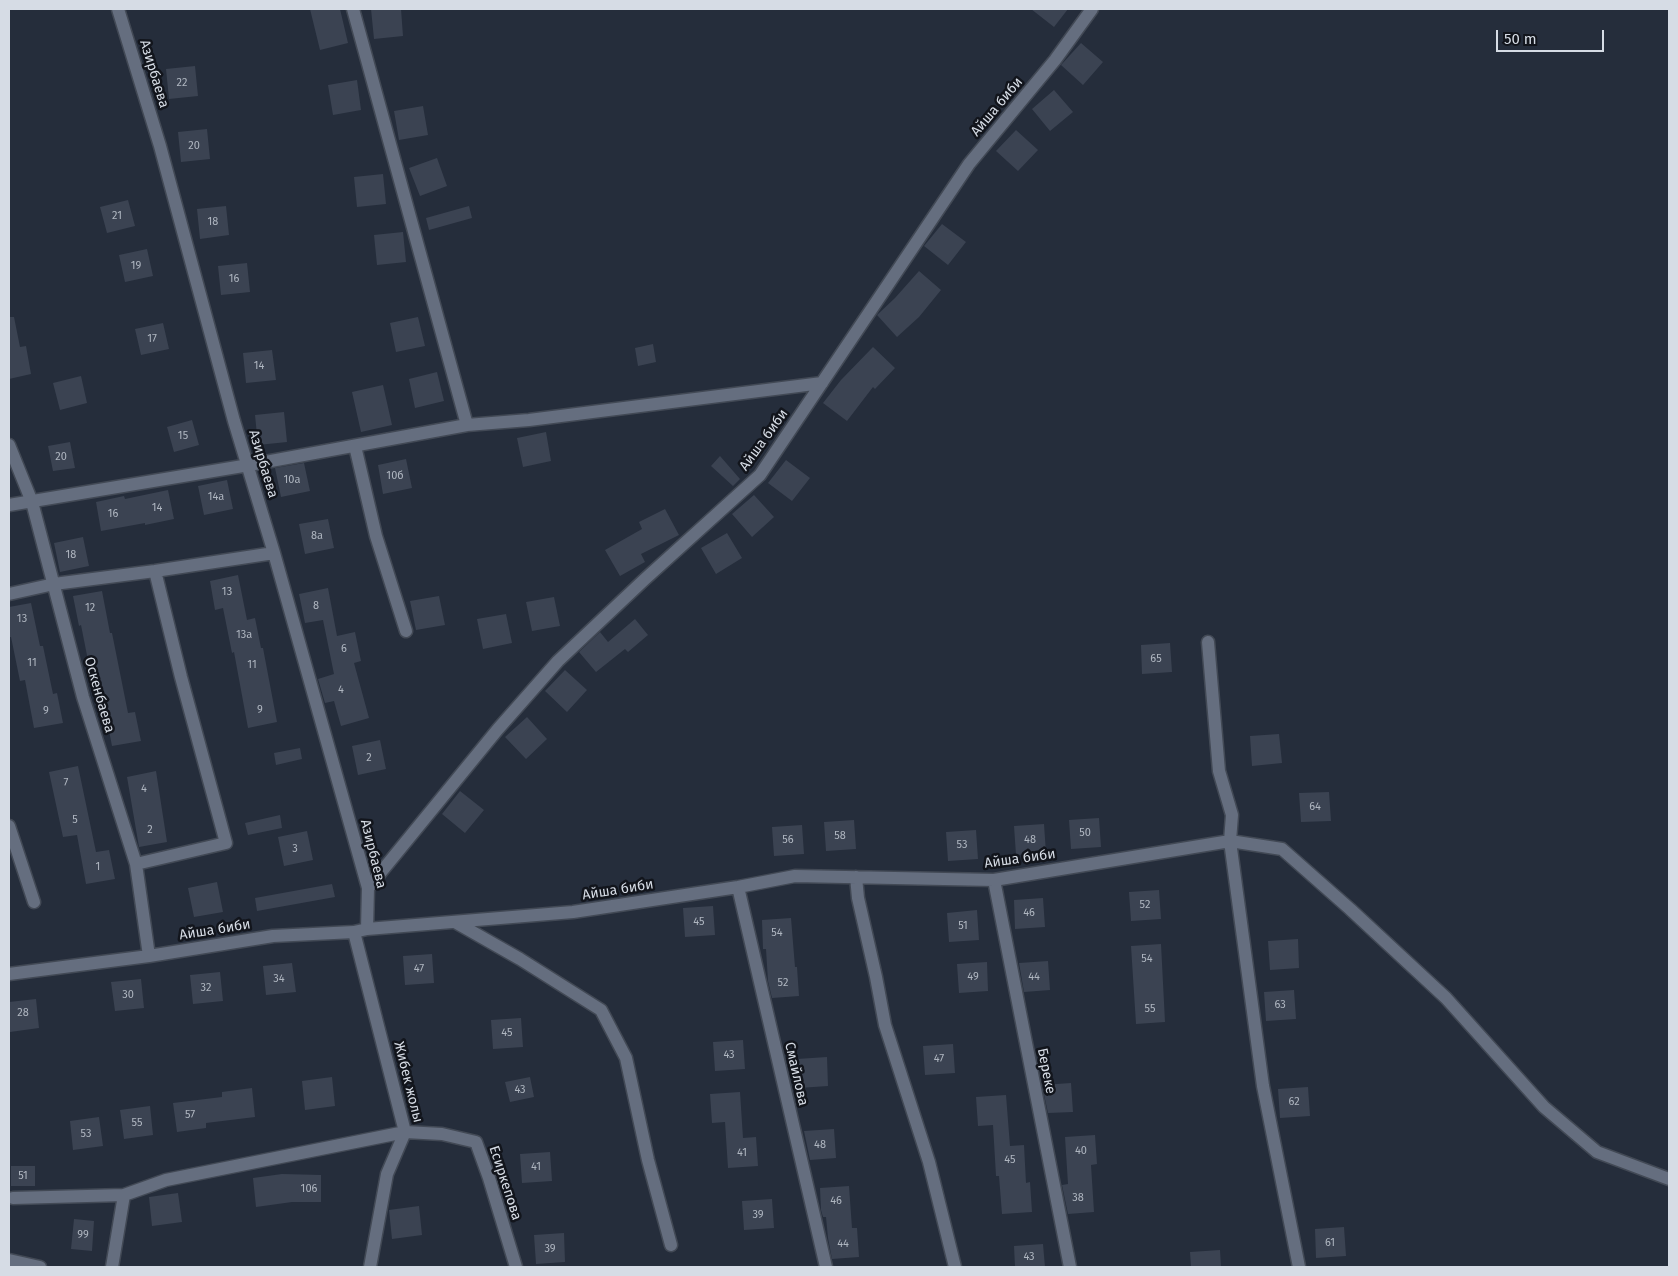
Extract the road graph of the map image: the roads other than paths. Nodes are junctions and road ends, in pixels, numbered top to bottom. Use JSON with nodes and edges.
{"nodes":[{"id":1,"x":118,"y":9,"type":"edge"},
{"id":2,"x":353,"y":9,"type":"edge"},
{"id":3,"x":1092,"y":9,"type":"edge"},
{"id":4,"x":822,"y":383,"type":"junction"},
{"id":5,"x":467,"y":425,"type":"junction"},
{"id":6,"x":9,"y":445,"type":"edge"},
{"id":7,"x":355,"y":446,"type":"junction"},
{"id":8,"x":249,"y":465,"type":"junction"},
{"id":9,"x":32,"y":502,"type":"junction"},
{"id":10,"x":9,"y":505,"type":"edge"},
{"id":11,"x":274,"y":553,"type":"junction"},
{"id":12,"x":155,"y":571,"type":"junction"},
{"id":13,"x":54,"y":584,"type":"junction"},
{"id":14,"x":9,"y":594,"type":"edge"},
{"id":15,"x":406,"y":631,"type":"dead end"},
{"id":16,"x":1208,"y":642,"type":"dead end"},
{"id":17,"x":9,"y":826,"type":"edge"},
{"id":18,"x":1230,"y":841,"type":"junction"},
{"id":19,"x":136,"y":864,"type":"junction"},
{"id":20,"x":856,"y":877,"type":"junction"},
{"id":21,"x":994,"y":880,"type":"junction"},
{"id":22,"x":738,"y":887,"type":"junction"},
{"id":23,"x":368,"y":888,"type":"junction"},
{"id":24,"x":34,"y":902,"type":"dead end"},
{"id":25,"x":455,"y":922,"type":"junction"},
{"id":26,"x":368,"y":929,"type":"junction"},
{"id":27,"x":354,"y":932,"type":"junction"},
{"id":28,"x":149,"y":956,"type":"junction"},
{"id":29,"x":9,"y":974,"type":"edge"},
{"id":30,"x":406,"y":1132,"type":"junction"},
{"id":31,"x":1669,"y":1179,"type":"edge"},
{"id":32,"x":124,"y":1195,"type":"junction"},
{"id":33,"x":13,"y":1198,"type":"dead end"},
{"id":34,"x":671,"y":1245,"type":"dead end"},
{"id":35,"x":9,"y":1260,"type":"edge"},
{"id":36,"x":40,"y":1267,"type":"edge"},
{"id":37,"x":112,"y":1267,"type":"edge"},
{"id":38,"x":370,"y":1267,"type":"edge"},
{"id":39,"x":516,"y":1267,"type":"edge"},
{"id":40,"x":826,"y":1267,"type":"edge"},
{"id":41,"x":955,"y":1267,"type":"edge"},
{"id":42,"x":1070,"y":1267,"type":"edge"},
{"id":43,"x":1299,"y":1267,"type":"edge"}],
"edges":[{"from":1,"to":8,"type":"street","name":"Азирбаева"},
{"from":2,"to":5,"type":"street"},
{"from":3,"to":4,"type":"street","name":"Айша биби"},
{"from":4,"to":5,"type":"street"},
{"from":4,"to":23,"type":"street","name":"Айша биби"},
{"from":5,"to":7,"type":"street"},
{"from":6,"to":9,"type":"street","name":"Оскенбаева"},
{"from":7,"to":8,"type":"street"},
{"from":7,"to":15,"type":"street"},
{"from":8,"to":9,"type":"street"},
{"from":8,"to":11,"type":"street","name":"Азирбаева"},
{"from":9,"to":10,"type":"street"},
{"from":9,"to":13,"type":"street","name":"Оскенбаева"},
{"from":11,"to":12,"type":"street"},
{"from":11,"to":23,"type":"street","name":"Азирбаева"},
{"from":12,"to":13,"type":"street"},
{"from":12,"to":19,"type":"street"},
{"from":13,"to":14,"type":"street"},
{"from":13,"to":19,"type":"street","name":"Оскенбаева"},
{"from":16,"to":18,"type":"street"},
{"from":17,"to":24,"type":"street"},
{"from":18,"to":21,"type":"street","name":"Айша биби"},
{"from":18,"to":31,"type":"street","name":"Айша биби"},
{"from":18,"to":43,"type":"street"},
{"from":19,"to":28,"type":"street","name":"Оскенбаева"},
{"from":20,"to":21,"type":"street","name":"Айша биби"},
{"from":20,"to":22,"type":"street","name":"Айша биби"},
{"from":20,"to":41,"type":"street"},
{"from":21,"to":42,"type":"street","name":"Береке"},
{"from":22,"to":25,"type":"street","name":"Айша биби"},
{"from":22,"to":40,"type":"street","name":"Смайлова"},
{"from":23,"to":26,"type":"street","name":"Азирбаева"},
{"from":25,"to":26,"type":"street","name":"Айша биби"},
{"from":25,"to":34,"type":"street"},
{"from":26,"to":27,"type":"street","name":"Айша биби"},
{"from":27,"to":28,"type":"street","name":"Айша биби"},
{"from":27,"to":30,"type":"street","name":"Жибек жолы"},
{"from":28,"to":29,"type":"street","name":"Айша биби"},
{"from":30,"to":32,"type":"street"},
{"from":30,"to":38,"type":"street","name":"Жибек жолы"},
{"from":30,"to":39,"type":"street","name":"Есиркепова"},
{"from":32,"to":33,"type":"street"},
{"from":32,"to":37,"type":"street"},
{"from":35,"to":36,"type":"street"}]}
